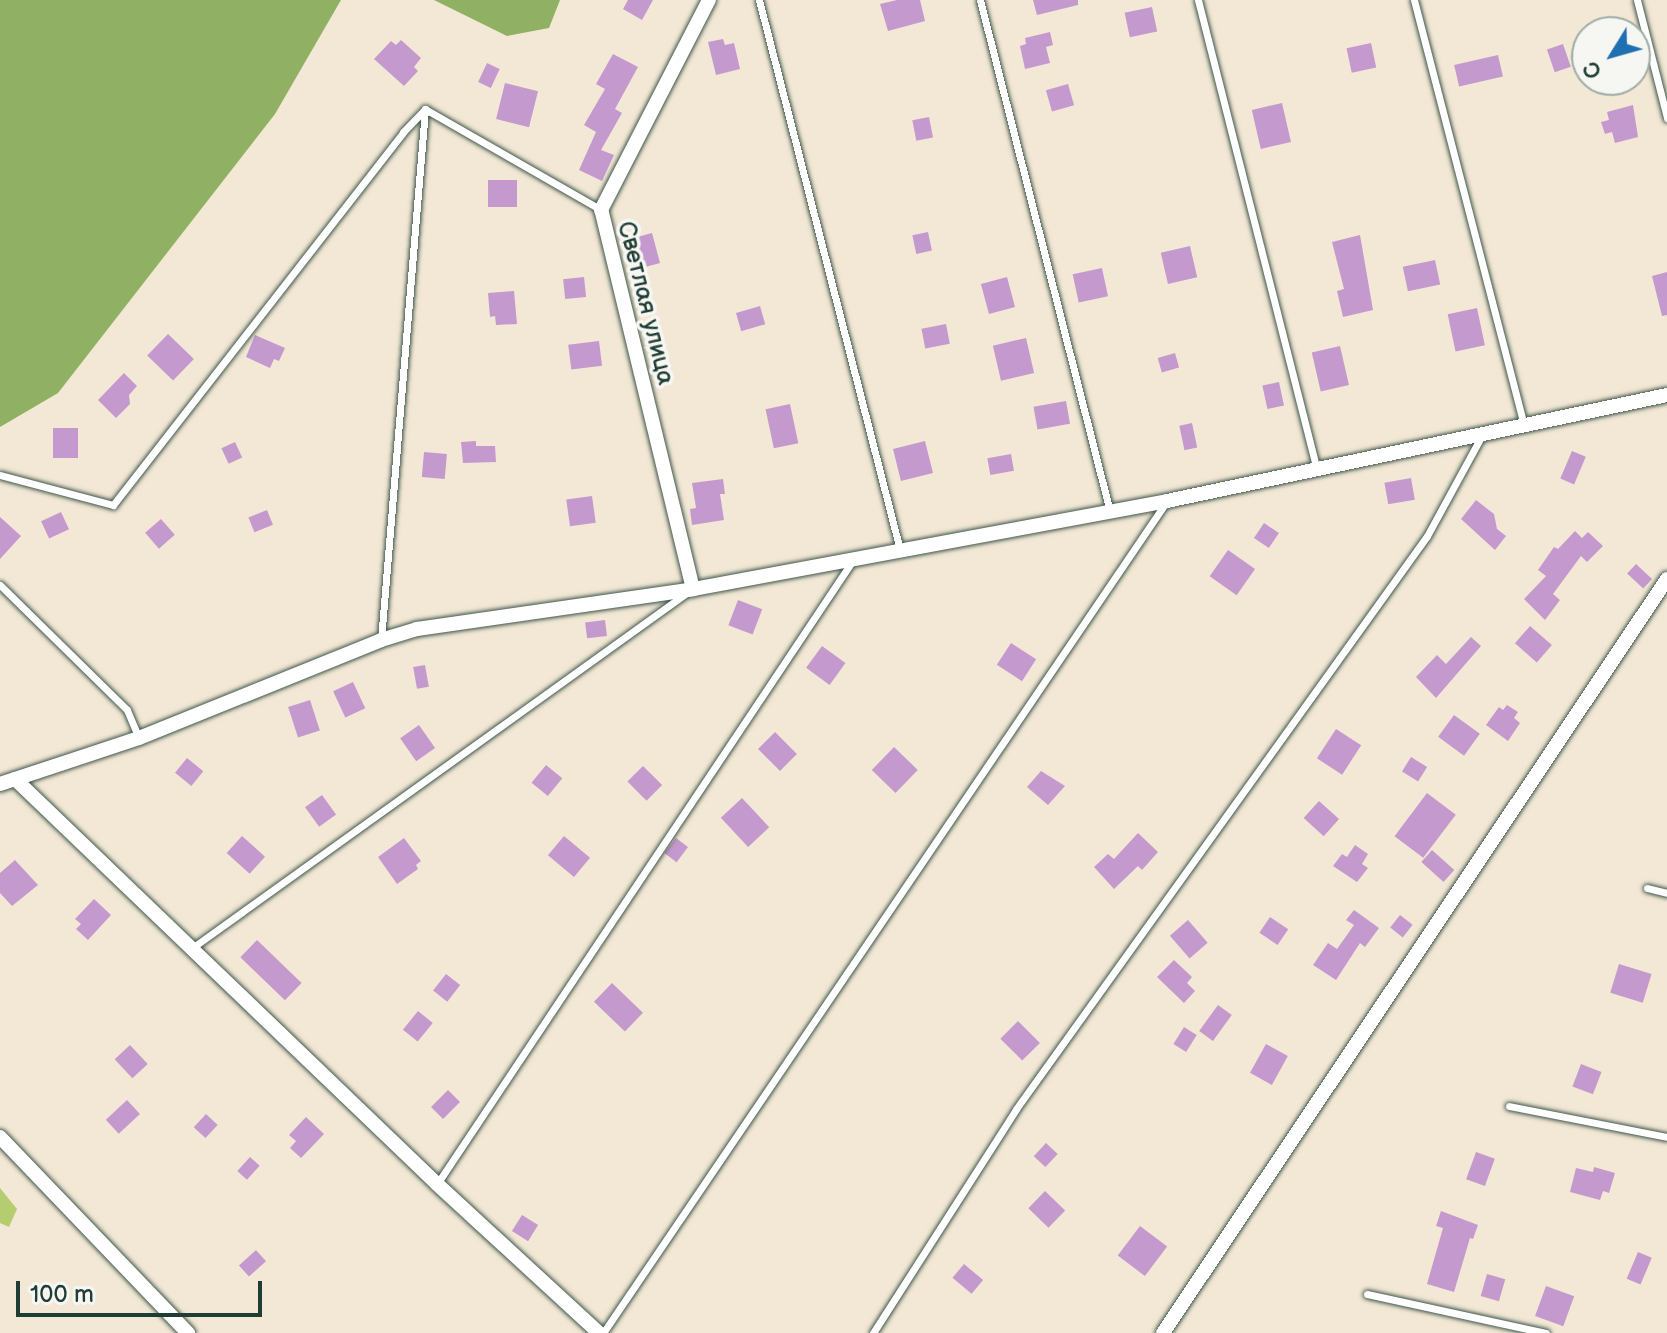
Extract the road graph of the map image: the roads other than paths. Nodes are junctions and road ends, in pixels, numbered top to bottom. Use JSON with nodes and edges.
{"nodes":[{"id":1,"x":709,"y":0,"type":"edge"},
{"id":2,"x":759,"y":0,"type":"edge"},
{"id":3,"x":980,"y":0,"type":"edge"},
{"id":4,"x":1198,"y":0,"type":"edge"},
{"id":5,"x":1414,"y":0,"type":"edge"},
{"id":6,"x":1637,"y":0,"type":"edge"},
{"id":7,"x":425,"y":109,"type":"junction"},
{"id":8,"x":1667,"y":118,"type":"edge"},
{"id":9,"x":601,"y":210,"type":"junction"},
{"id":10,"x":1667,"y":395,"type":"edge"},
{"id":11,"x":1524,"y":426,"type":"junction"},
{"id":12,"x":1483,"y":434,"type":"junction"},
{"id":13,"x":1317,"y":469,"type":"junction"},
{"id":14,"x":0,"y":475,"type":"edge"},
{"id":15,"x":1167,"y":501,"type":"junction"},
{"id":16,"x":1110,"y":512,"type":"junction"},
{"id":17,"x":900,"y":550,"type":"junction"},
{"id":18,"x":855,"y":558,"type":"junction"},
{"id":19,"x":1667,"y":579,"type":"edge"},
{"id":20,"x":0,"y":585,"type":"edge"},
{"id":21,"x":693,"y":589,"type":"junction"},
{"id":22,"x":381,"y":640,"type":"junction"},
{"id":23,"x":139,"y":738,"type":"junction"},
{"id":24,"x":15,"y":779,"type":"junction"},
{"id":25,"x":0,"y":784,"type":"edge"},
{"id":26,"x":1647,"y":888,"type":"dead end"},
{"id":27,"x":1667,"y":893,"type":"edge"},
{"id":28,"x":192,"y":948,"type":"junction"},
{"id":29,"x":1509,"y":1106,"type":"dead end"},
{"id":30,"x":0,"y":1137,"type":"edge"},
{"id":31,"x":1667,"y":1137,"type":"edge"},
{"id":32,"x":437,"y":1184,"type":"junction"},
{"id":33,"x":1367,"y":1294,"type":"dead end"},
{"id":34,"x":188,"y":1333,"type":"edge"},
{"id":35,"x":601,"y":1333,"type":"edge"},
{"id":36,"x":873,"y":1333,"type":"edge"},
{"id":37,"x":1163,"y":1333,"type":"edge"},
{"id":38,"x":1546,"y":1333,"type":"edge"}],
"edges":[{"from":1,"to":9,"type":"street","name":"Светлая улица"},
{"from":2,"to":17,"type":"lane"},
{"from":3,"to":16,"type":"lane"},
{"from":4,"to":13,"type":"lane"},
{"from":5,"to":11,"type":"lane"},
{"from":6,"to":8,"type":"lane"},
{"from":7,"to":9,"type":"lane"},
{"from":7,"to":14,"type":"lane"},
{"from":7,"to":22,"type":"lane"},
{"from":9,"to":21,"type":"street","name":"Светлая улица"},
{"from":10,"to":11,"type":"street"},
{"from":11,"to":12,"type":"street"},
{"from":12,"to":13,"type":"street"},
{"from":12,"to":36,"type":"lane"},
{"from":13,"to":15,"type":"street"},
{"from":15,"to":16,"type":"street"},
{"from":15,"to":35,"type":"lane"},
{"from":16,"to":17,"type":"street"},
{"from":17,"to":18,"type":"street"},
{"from":18,"to":21,"type":"street"},
{"from":18,"to":32,"type":"lane"},
{"from":19,"to":37,"type":"street"},
{"from":20,"to":23,"type":"lane"},
{"from":21,"to":22,"type":"street"},
{"from":21,"to":28,"type":"lane"},
{"from":22,"to":23,"type":"street"},
{"from":23,"to":24,"type":"street"},
{"from":24,"to":25,"type":"street"},
{"from":24,"to":28,"type":"street"},
{"from":26,"to":27,"type":"lane"},
{"from":28,"to":32,"type":"street"},
{"from":29,"to":31,"type":"lane"},
{"from":30,"to":34,"type":"street"},
{"from":32,"to":35,"type":"street"},
{"from":33,"to":38,"type":"lane"}]}
